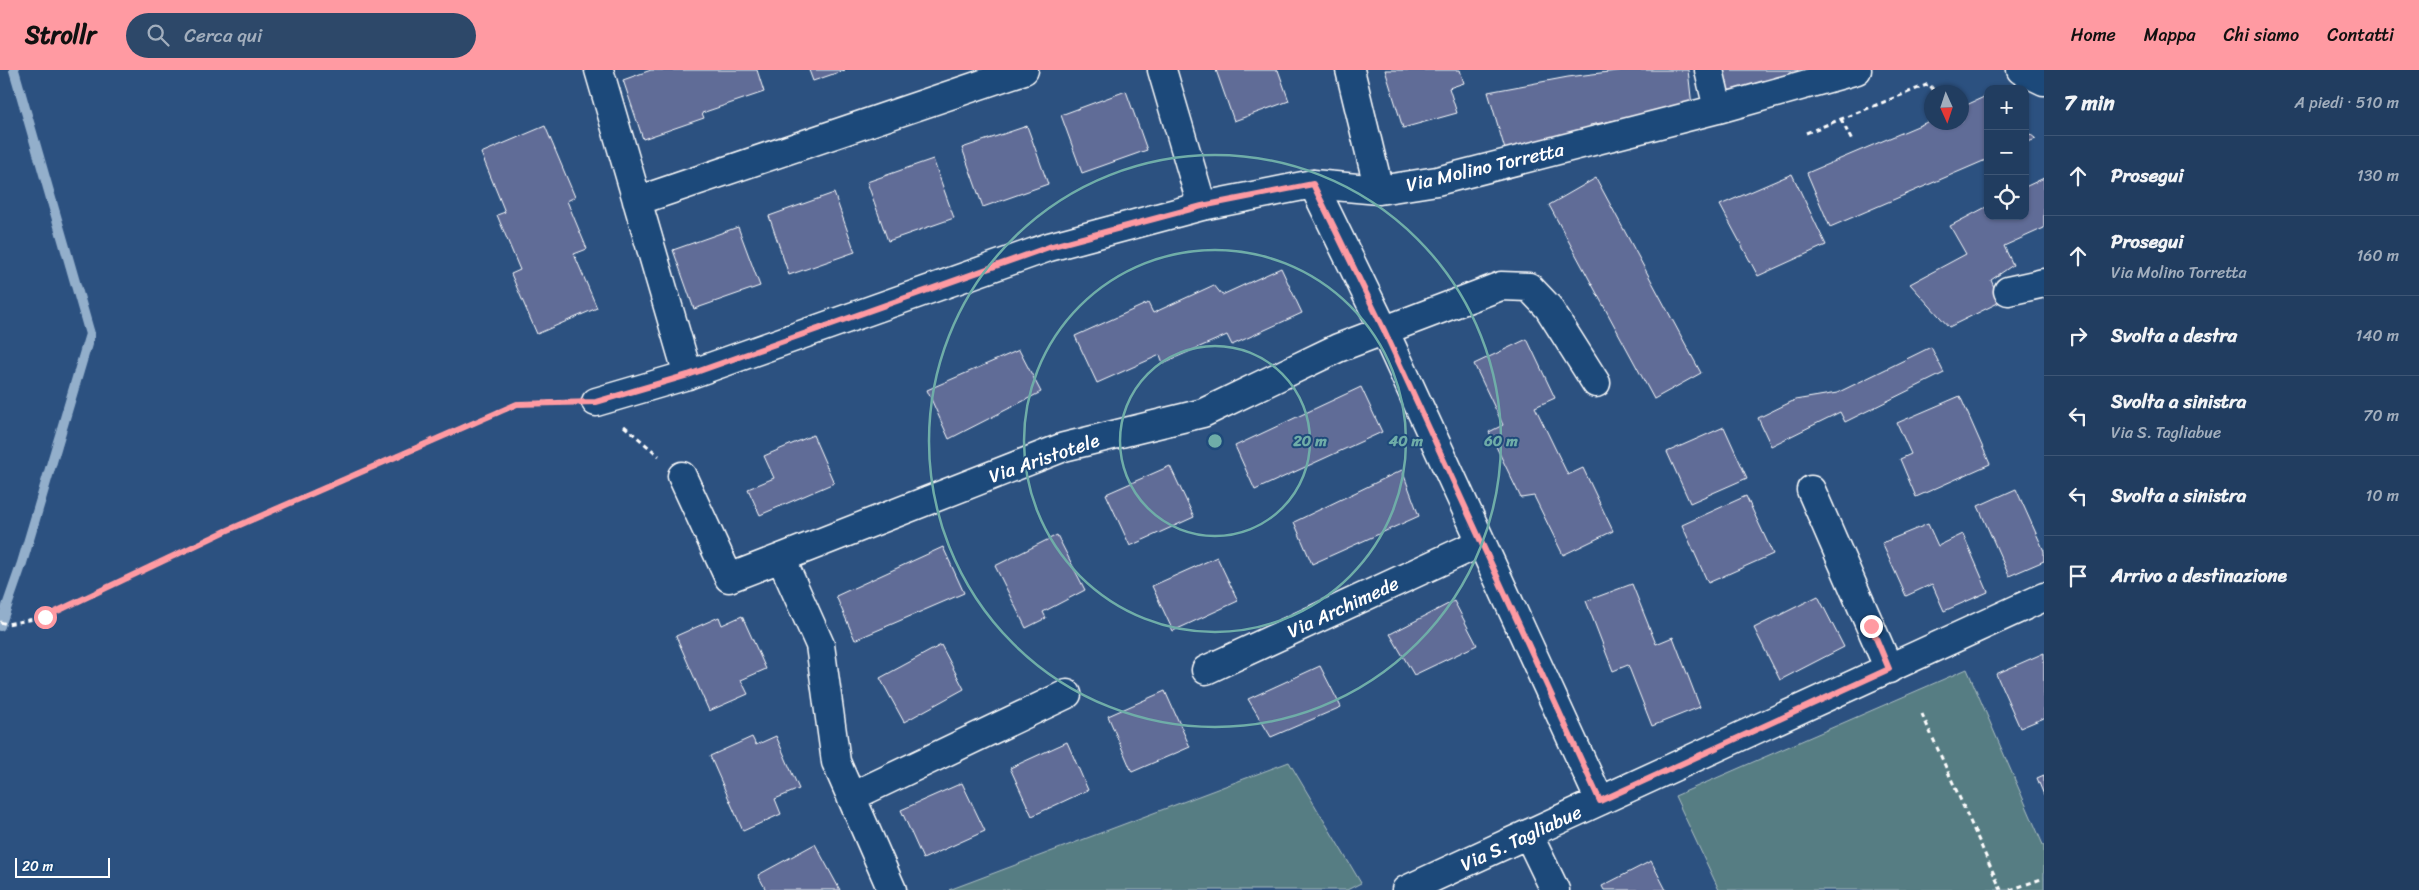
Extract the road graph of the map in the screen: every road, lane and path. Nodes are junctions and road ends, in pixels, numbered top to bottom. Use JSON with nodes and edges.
{"nodes":[{"id":1,"x":598,"y":70,"type":"edge"},
{"id":2,"x":1024,"y":70,"type":"edge"},
{"id":3,"x":1162,"y":70,"type":"edge"},
{"id":4,"x":1350,"y":70,"type":"edge"},
{"id":5,"x":1709,"y":70,"type":"edge"},
{"id":6,"x":1857,"y":70,"type":"edge"},
{"id":7,"x":2021,"y":70,"type":"edge"},
{"id":8,"x":2044,"y":81,"type":"edge"},
{"id":9,"x":1924,"y":86,"type":"edge"},
{"id":10,"x":1718,"y":109,"type":"junction"},
{"id":11,"x":1841,"y":119,"type":"junction"},
{"id":12,"x":1806,"y":133,"type":"dead end"},
{"id":13,"x":1853,"y":143,"type":"dead end"},
{"id":14,"x":1313,"y":184,"type":"junction"},
{"id":15,"x":1379,"y":190,"type":"junction"},
{"id":16,"x":637,"y":201,"type":"junction"},
{"id":17,"x":1202,"y":206,"type":"junction"},
{"id":18,"x":2044,"y":283,"type":"edge"},
{"id":19,"x":2008,"y":290,"type":"dead end"},
{"id":20,"x":1384,"y":330,"type":"junction"},
{"id":21,"x":688,"y":375,"type":"junction"},
{"id":22,"x":1596,"y":383,"type":"dead end"},
{"id":23,"x":596,"y":402,"type":"junction"},
{"id":24,"x":682,"y":476,"type":"joint"},
{"id":25,"x":1811,"y":490,"type":"dead end"},
{"id":26,"x":1480,"y":543,"type":"junction"},
{"id":27,"x":781,"y":558,"type":"junction"},
{"id":28,"x":2044,"y":597,"type":"edge"},
{"id":29,"x":0,"y":622,"type":"edge"},
{"id":30,"x":1889,"y":669,"type":"junction"},
{"id":31,"x":1206,"y":670,"type":"dead end"},
{"id":32,"x":1067,"y":694,"type":"dead end"},
{"id":33,"x":1922,"y":714,"type":"dead end"},
{"id":34,"x":851,"y":797,"type":"junction"},
{"id":35,"x":1600,"y":801,"type":"junction"},
{"id":36,"x":1528,"y":834,"type":"junction"},
{"id":37,"x":2044,"y":878,"type":"edge"},
{"id":38,"x":892,"y":890,"type":"edge"},
{"id":39,"x":1406,"y":890,"type":"edge"},
{"id":40,"x":1555,"y":890,"type":"edge"},
{"id":41,"x":2001,"y":890,"type":"edge"},
{"id":42,"x":2010,"y":890,"type":"edge"}],
"edges":[{"from":1,"to":16,"type":"street"},
{"from":2,"to":16,"type":"street"},
{"from":3,"to":17,"type":"street"},
{"from":4,"to":15,"type":"street"},
{"from":5,"to":10,"type":"street"},
{"from":6,"to":10,"type":"street","name":"Via Molino Torretta"},
{"from":7,"to":8,"type":"street"},
{"from":9,"to":11,"type":"path"},
{"from":10,"to":15,"type":"street","name":"Via Molino Torretta"},
{"from":11,"to":12,"type":"path"},
{"from":11,"to":13,"type":"path"},
{"from":14,"to":15,"type":"street","name":"Via Molino Torretta"},
{"from":14,"to":17,"type":"street","name":"Via Molino Torretta"},
{"from":14,"to":20,"type":"street"},
{"from":16,"to":21,"type":"street"},
{"from":17,"to":21,"type":"street","name":"Via Molino Torretta"},
{"from":18,"to":19,"type":"street"},
{"from":20,"to":22,"type":"street","name":"Via Aristotele"},
{"from":20,"to":26,"type":"street"},
{"from":20,"to":27,"type":"street","name":"Via Aristotele"},
{"from":21,"to":23,"type":"street","name":"Via Molino Torretta"},
{"from":23,"to":24,"type":"path"},
{"from":23,"to":29,"type":"path"},
{"from":24,"to":27,"type":"street","name":"Via Aristotele"},
{"from":25,"to":30,"type":"street"},
{"from":26,"to":31,"type":"street","name":"Via Archimede"},
{"from":26,"to":35,"type":"street"},
{"from":27,"to":34,"type":"street"},
{"from":28,"to":30,"type":"street","name":"Via S. Tagliabue"},
{"from":30,"to":35,"type":"street","name":"Via S. Tagliabue"},
{"from":32,"to":34,"type":"street"},
{"from":33,"to":41,"type":"path"},
{"from":34,"to":38,"type":"street"},
{"from":35,"to":36,"type":"street","name":"Via S. Tagliabue"},
{"from":36,"to":39,"type":"street","name":"Via S. Tagliabue"},
{"from":36,"to":40,"type":"street"},
{"from":37,"to":42,"type":"path"}]}
